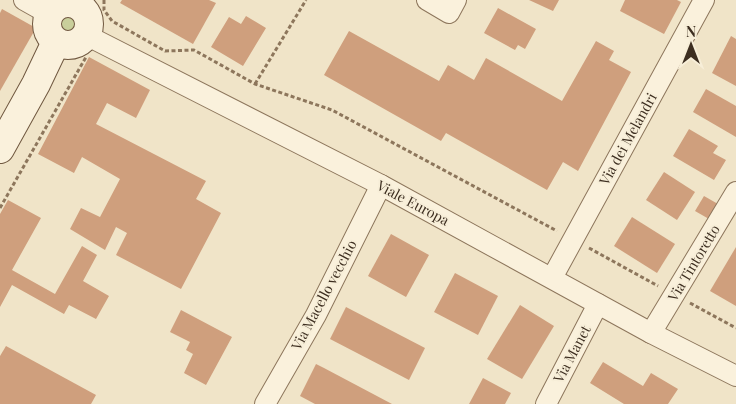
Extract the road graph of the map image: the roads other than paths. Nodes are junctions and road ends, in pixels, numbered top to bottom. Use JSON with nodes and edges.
{"nodes":[{"id":1,"x":24,"y":0,"type":"edge"},
{"id":2,"x":427,"y":0,"type":"edge"},
{"id":3,"x":456,"y":0,"type":"edge"},
{"id":4,"x":704,"y":0,"type":"edge"},
{"id":5,"x":79,"y":3,"type":"edge"},
{"id":6,"x":49,"y":14,"type":"junction"},
{"id":7,"x":56,"y":42,"type":"junction"},
{"id":8,"x":88,"y":43,"type":"junction"},
{"id":9,"x":0,"y":149,"type":"edge"},
{"id":10,"x":381,"y":185,"type":"junction"},
{"id":11,"x":736,"y":192,"type":"edge"},
{"id":12,"x":552,"y":278,"type":"junction"},
{"id":13,"x":598,"y":304,"type":"junction"},
{"id":14,"x":652,"y":334,"type":"junction"},
{"id":15,"x":736,"y":376,"type":"edge"},
{"id":16,"x":265,"y":404,"type":"edge"},
{"id":17,"x":546,"y":404,"type":"edge"}],
"edges":[{"from":1,"to":6,"type":"street"},
{"from":2,"to":3,"type":"street"},
{"from":4,"to":12,"type":"street","name":"Via dei Melandri"},
{"from":5,"to":6,"type":"main road"},
{"from":5,"to":8,"type":"main road"},
{"from":6,"to":7,"type":"main road"},
{"from":7,"to":8,"type":"main road"},
{"from":7,"to":9,"type":"main road"},
{"from":8,"to":10,"type":"street","name":"Viale Europa"},
{"from":10,"to":12,"type":"street","name":"Viale Europa"},
{"from":10,"to":16,"type":"street","name":"Via Macello vecchio"},
{"from":11,"to":14,"type":"street","name":"Via Tintoretto"},
{"from":12,"to":13,"type":"street","name":"Viale Europa"},
{"from":13,"to":14,"type":"street","name":"Viale Europa"},
{"from":13,"to":17,"type":"street","name":"Via Manet"},
{"from":14,"to":15,"type":"street","name":"Viale Europa"}]}
